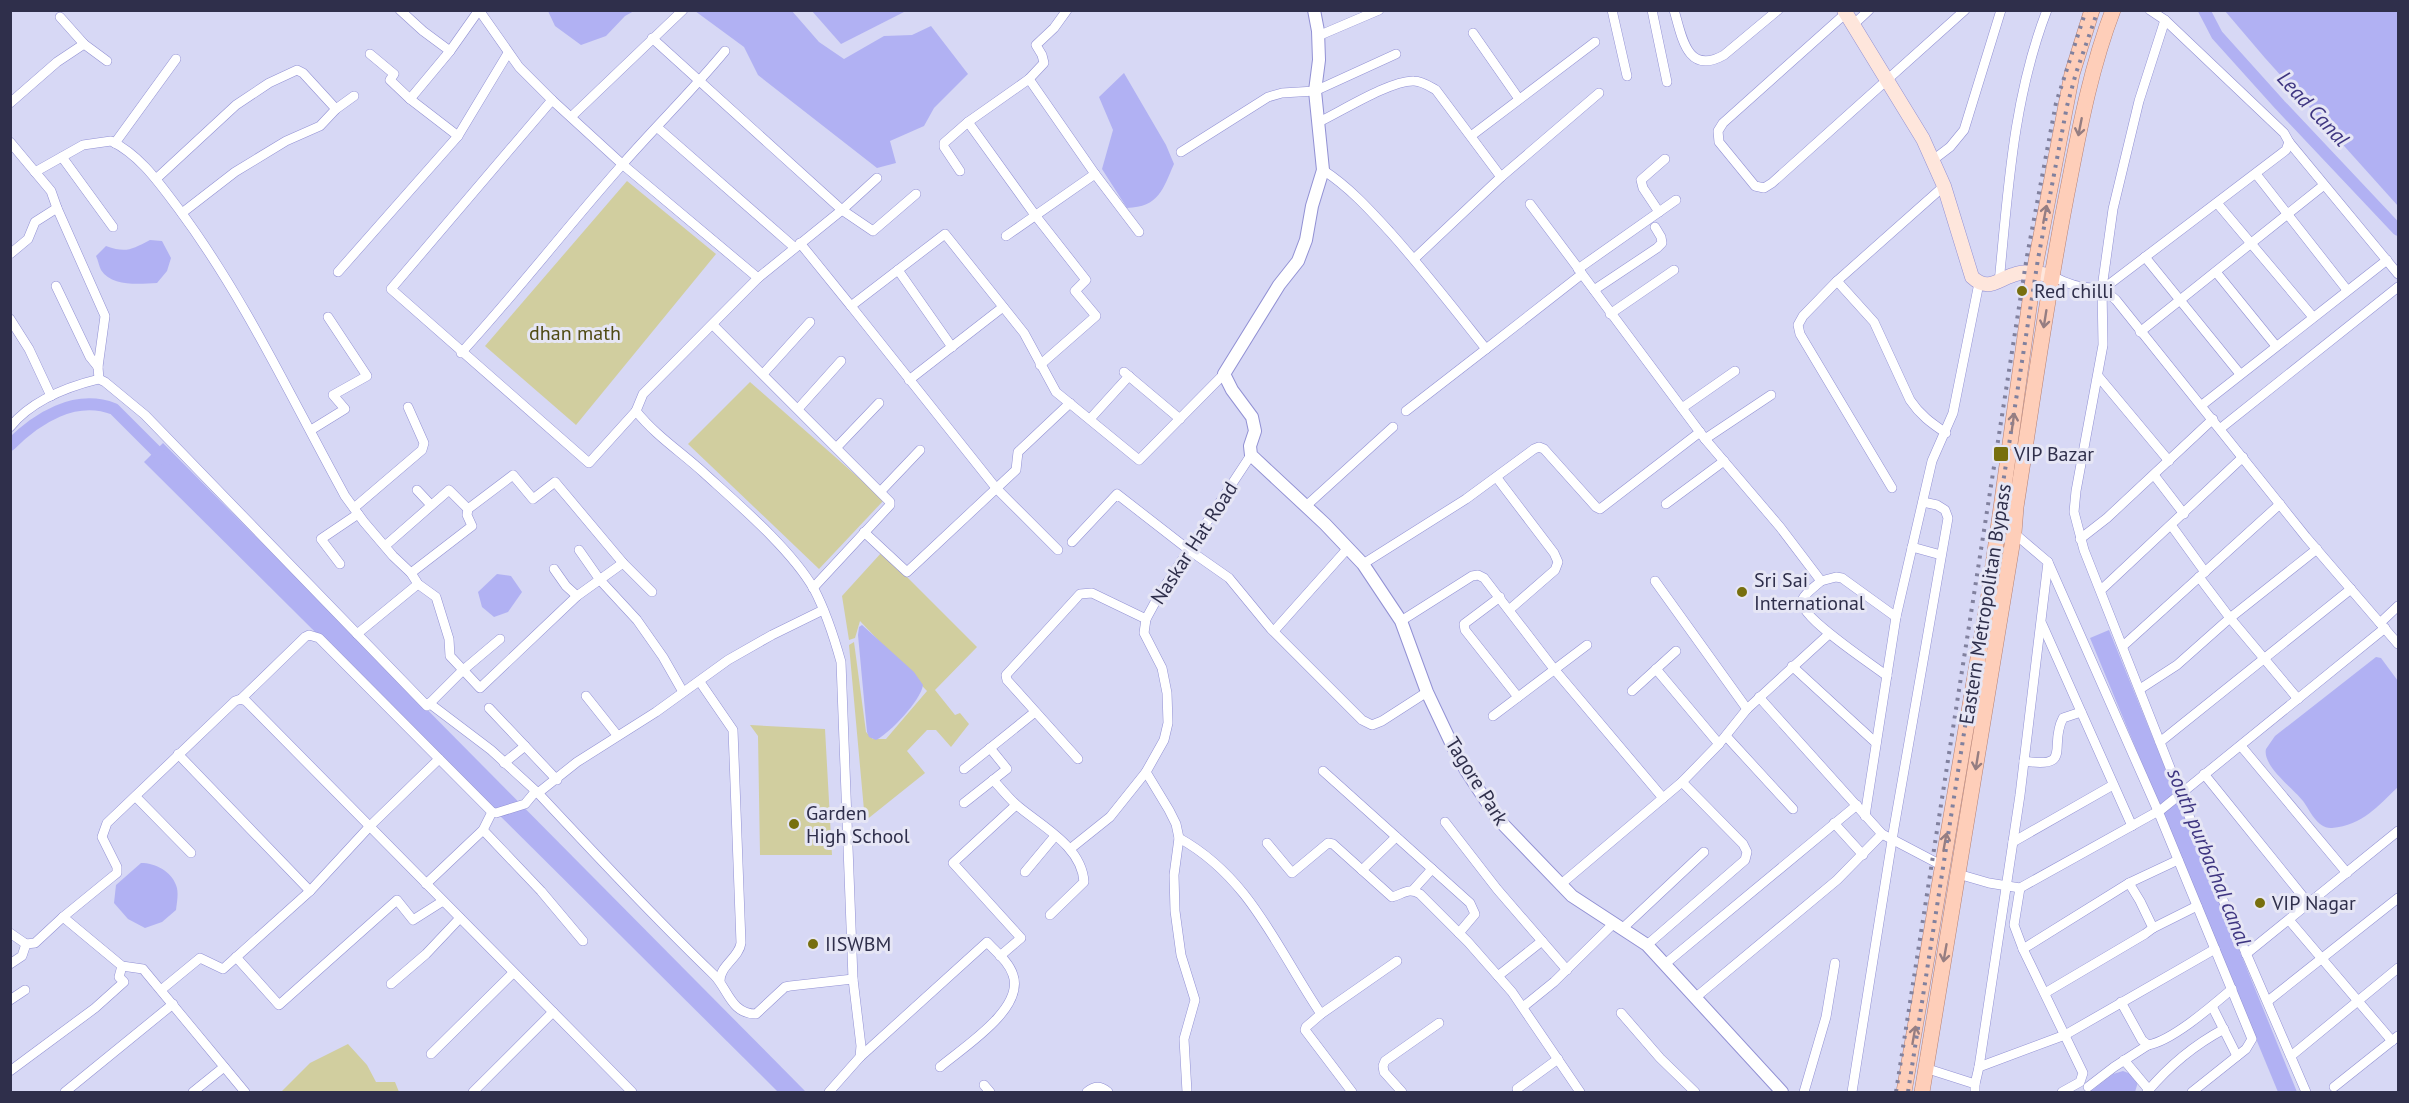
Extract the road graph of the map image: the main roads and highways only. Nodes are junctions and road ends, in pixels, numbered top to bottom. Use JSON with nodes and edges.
{"nodes":[{"id":1,"x":2092,"y":10,"type":"edge"},
{"id":2,"x":2113,"y":10,"type":"edge"},
{"id":3,"x":1848,"y":16,"type":"edge"},
{"id":4,"x":2082,"y":43,"type":"junction"},
{"id":5,"x":2098,"y":49,"type":"junction"},
{"id":6,"x":2067,"y":99,"type":"junction"},
{"id":7,"x":2085,"y":104,"type":"junction"},
{"id":8,"x":2034,"y":272,"type":"junction"},
{"id":9,"x":2052,"y":276,"type":"junction"},
{"id":10,"x":1904,"y":1092,"type":"edge"},
{"id":11,"x":1922,"y":1092,"type":"edge"}],
"edges":[{"from":1,"to":4,"type":"main road","name":"Eastern Metropolitan Bypass"},
{"from":2,"to":5,"type":"main road"},
{"from":3,"to":8,"type":"main road"},
{"from":4,"to":5,"type":"main road"},
{"from":4,"to":6,"type":"main road","name":"Eastern Metropolitan Bypass"},
{"from":5,"to":7,"type":"main road"},
{"from":6,"to":7,"type":"main road"},
{"from":8,"to":6,"type":"main road","name":"Eastern Metropolitan Bypass","one_way":true},
{"from":7,"to":9,"type":"main road","one_way":true},
{"from":8,"to":9,"type":"main road"},
{"from":10,"to":8,"type":"main road","name":"Eastern Metropolitan Bypass","one_way":true},
{"from":9,"to":11,"type":"main road","one_way":true}]}
